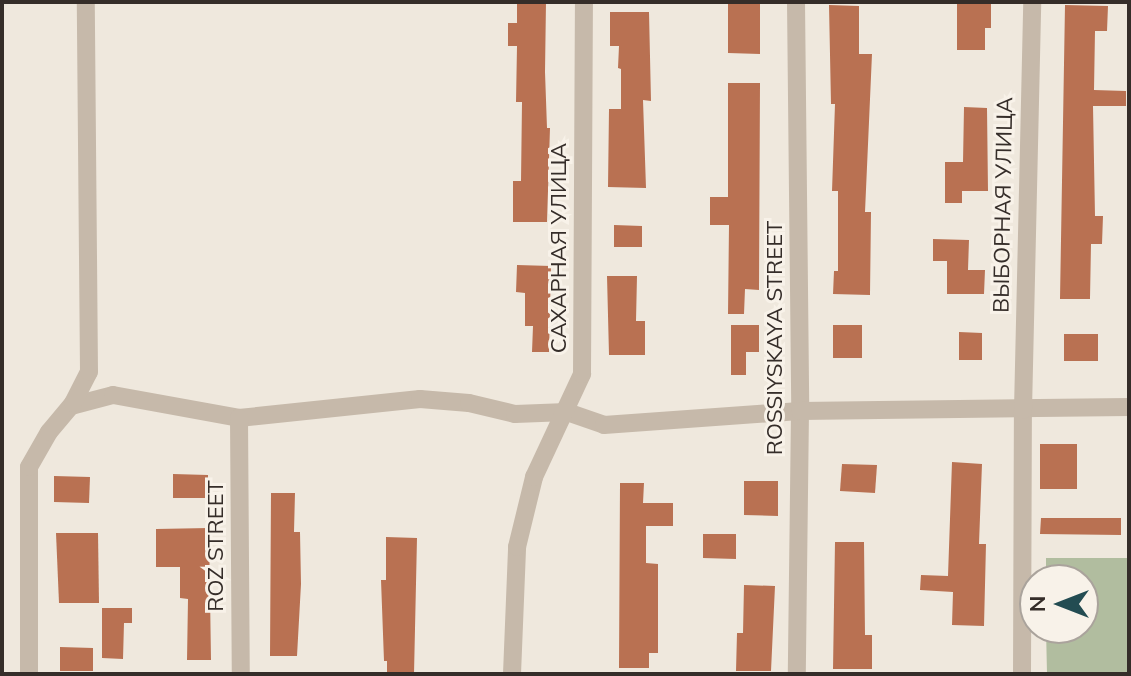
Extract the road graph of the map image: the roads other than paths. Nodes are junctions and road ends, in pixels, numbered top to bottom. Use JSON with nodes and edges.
{"nodes":[{"id":1,"x":86,"y":2,"type":"edge"},
{"id":2,"x":584,"y":2,"type":"edge"},
{"id":3,"x":796,"y":2,"type":"edge"},
{"id":4,"x":1032,"y":2,"type":"edge"},
{"id":5,"x":89,"y":372,"type":"junction"},
{"id":6,"x":113,"y":395,"type":"junction"},
{"id":7,"x":71,"y":406,"type":"junction"},
{"id":8,"x":1129,"y":407,"type":"edge"},
{"id":9,"x":1023,"y":410,"type":"junction"},
{"id":10,"x":800,"y":411,"type":"junction"},
{"id":11,"x":567,"y":412,"type":"junction"},
{"id":12,"x":239,"y":418,"type":"junction"},
{"id":13,"x":29,"y":674,"type":"edge"},
{"id":14,"x":241,"y":674,"type":"edge"},
{"id":15,"x":512,"y":674,"type":"edge"},
{"id":16,"x":797,"y":674,"type":"edge"},
{"id":17,"x":1022,"y":674,"type":"edge"}],
"edges":[{"from":1,"to":5,"type":"street"},
{"from":2,"to":11,"type":"street","name":"САХАРНАЯ УЛИЦА"},
{"from":3,"to":10,"type":"street","name":"ROSSIYSKAYA STREET"},
{"from":4,"to":9,"type":"street","name":"ВЫБОРНАЯ УЛИЦА"},
{"from":5,"to":6,"type":"street"},
{"from":5,"to":7,"type":"street"},
{"from":6,"to":7,"type":"street"},
{"from":6,"to":12,"type":"street"},
{"from":7,"to":13,"type":"street"},
{"from":8,"to":9,"type":"street"},
{"from":9,"to":10,"type":"street"},
{"from":9,"to":17,"type":"street","name":"ВЫБОРНАЯ УЛИЦА"},
{"from":10,"to":11,"type":"street"},
{"from":10,"to":16,"type":"street","name":"ROSSIYSKAYA STREET"},
{"from":11,"to":12,"type":"street"},
{"from":11,"to":15,"type":"street","name":"САХАРНАЯ УЛИЦА"},
{"from":12,"to":14,"type":"street","name":"ROZ STREET"}]}
